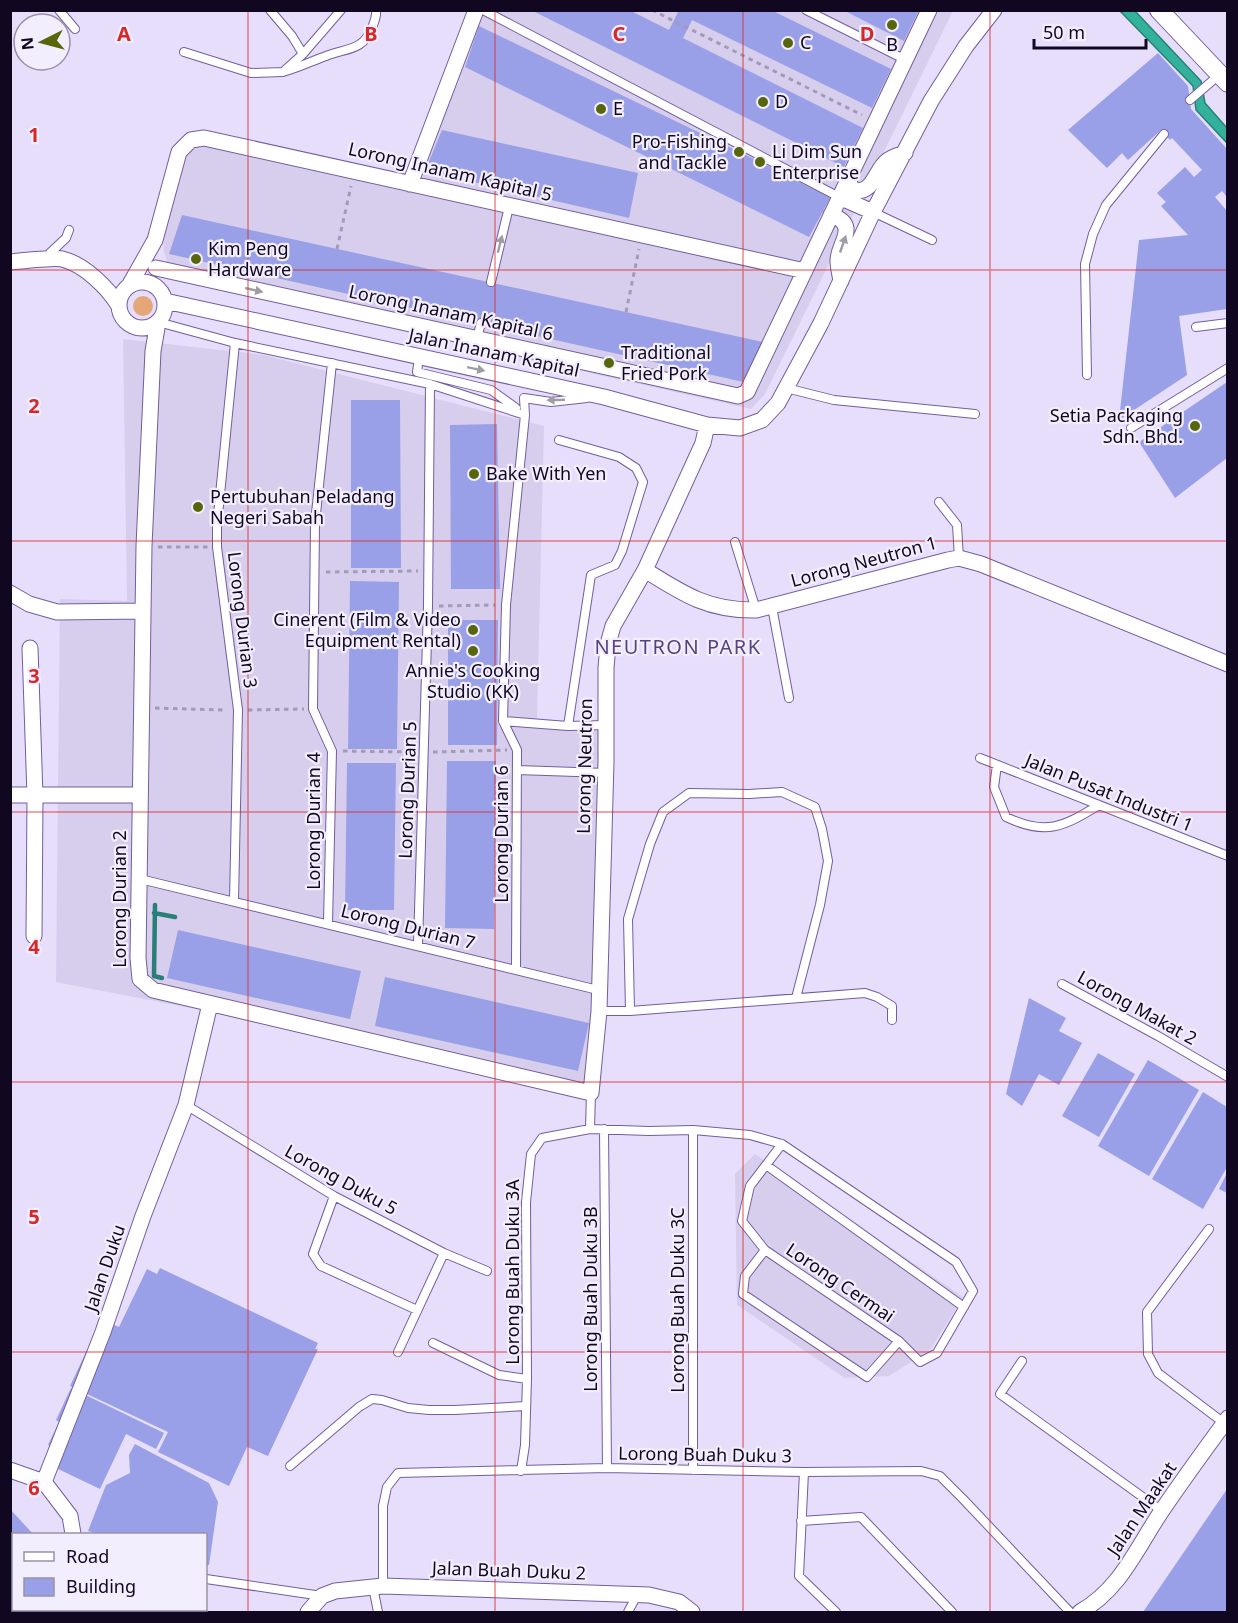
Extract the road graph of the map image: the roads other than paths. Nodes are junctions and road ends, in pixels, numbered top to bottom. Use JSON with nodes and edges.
{"nodes":[{"id":1,"x":59,"y":10,"type":"edge"},
{"id":2,"x":270,"y":10,"type":"edge"},
{"id":3,"x":341,"y":10,"type":"edge"},
{"id":4,"x":376,"y":10,"type":"edge"},
{"id":5,"x":476,"y":10,"type":"edge"},
{"id":6,"x":483,"y":10,"type":"edge"},
{"id":7,"x":806,"y":10,"type":"edge"},
{"id":8,"x":929,"y":10,"type":"edge"},
{"id":9,"x":1003,"y":10,"type":"edge"},
{"id":10,"x":1159,"y":10,"type":"edge"},
{"id":11,"x":991,"y":16,"type":"edge"},
{"id":12,"x":75,"y":29,"type":"dead end"},
{"id":13,"x":184,"y":52,"type":"dead end"},
{"id":14,"x":303,"y":54,"type":"junction"},
{"id":15,"x":906,"y":60,"type":"junction"},
{"id":16,"x":283,"y":72,"type":"junction"},
{"id":17,"x":1224,"y":79,"type":"edge"},
{"id":18,"x":1190,"y":100,"type":"dead end"},
{"id":19,"x":1164,"y":134,"type":"dead end"},
{"id":20,"x":905,"y":153,"type":"junction"},
{"id":21,"x":848,"y":178,"type":"junction"},
{"id":22,"x":410,"y":184,"type":"junction"},
{"id":23,"x":839,"y":196,"type":"junction"},
{"id":24,"x":510,"y":207,"type":"junction"},
{"id":25,"x":873,"y":212,"type":"junction"},
{"id":26,"x":831,"y":215,"type":"junction"},
{"id":27,"x":69,"y":230,"type":"dead end"},
{"id":28,"x":155,"y":240,"type":"junction"},
{"id":29,"x":932,"y":240,"type":"dead end"},
{"id":30,"x":61,"y":258,"type":"junction"},
{"id":31,"x":10,"y":262,"type":"edge"},
{"id":32,"x":156,"y":268,"type":"junction"},
{"id":33,"x":805,"y":271,"type":"junction"},
{"id":34,"x":841,"y":281,"type":"junction"},
{"id":35,"x":491,"y":282,"type":"dead end"},
{"id":36,"x":129,"y":286,"type":"junction"},
{"id":37,"x":161,"y":294,"type":"junction"},
{"id":38,"x":122,"y":313,"type":"junction"},
{"id":39,"x":158,"y":322,"type":"junction"},
{"id":40,"x":1227,"y":322,"type":"edge"},
{"id":41,"x":1196,"y":327,"type":"dead end"},
{"id":42,"x":235,"y":343,"type":"junction"},
{"id":43,"x":153,"y":351,"type":"junction"},
{"id":44,"x":419,"y":356,"type":"junction"},
{"id":45,"x":332,"y":363,"type":"junction"},
{"id":46,"x":1227,"y":368,"type":"edge"},
{"id":47,"x":1087,"y":375,"type":"dead end"},
{"id":48,"x":430,"y":384,"type":"junction"},
{"id":49,"x":786,"y":388,"type":"junction"},
{"id":50,"x":604,"y":397,"type":"junction"},
{"id":51,"x":975,"y":414,"type":"dead end"},
{"id":52,"x":525,"y":415,"type":"junction"},
{"id":53,"x":707,"y":425,"type":"junction"},
{"id":54,"x":1131,"y":428,"type":"dead end"},
{"id":55,"x":559,"y":441,"type":"dead end"},
{"id":56,"x":939,"y":502,"type":"dead end"},
{"id":57,"x":735,"y":542,"type":"dead end"},
{"id":58,"x":959,"y":558,"type":"junction"},
{"id":59,"x":645,"y":570,"type":"junction"},
{"id":60,"x":10,"y":592,"type":"edge"},
{"id":61,"x":764,"y":608,"type":"junction"},
{"id":62,"x":143,"y":610,"type":"junction"},
{"id":63,"x":30,"y":648,"type":"dead end"},
{"id":64,"x":1227,"y":664,"type":"edge"},
{"id":65,"x":789,"y":698,"type":"dead end"},
{"id":66,"x":503,"y":721,"type":"junction"},
{"id":67,"x":605,"y":725,"type":"junction"},
{"id":68,"x":568,"y":726,"type":"junction"},
{"id":69,"x":980,"y":758,"type":"dead end"},
{"id":70,"x":997,"y":765,"type":"junction"},
{"id":71,"x":517,"y":770,"type":"junction"},
{"id":72,"x":606,"y":773,"type":"junction"},
{"id":73,"x":10,"y":795,"type":"edge"},
{"id":74,"x":140,"y":795,"type":"junction"},
{"id":75,"x":35,"y":796,"type":"junction"},
{"id":76,"x":1099,"y":805,"type":"junction"},
{"id":77,"x":1227,"y":856,"type":"edge"},
{"id":78,"x":140,"y":879,"type":"junction"},
{"id":79,"x":234,"y":901,"type":"junction"},
{"id":80,"x":328,"y":923,"type":"junction"},
{"id":81,"x":34,"y":936,"type":"dead end"},
{"id":82,"x":418,"y":945,"type":"junction"},
{"id":83,"x":516,"y":969,"type":"junction"},
{"id":84,"x":1062,"y":984,"type":"dead end"},
{"id":85,"x":598,"y":990,"type":"junction"},
{"id":86,"x":796,"y":998,"type":"junction"},
{"id":87,"x":210,"y":1004,"type":"junction"},
{"id":88,"x":599,"y":1011,"type":"junction"},
{"id":89,"x":630,"y":1011,"type":"junction"},
{"id":90,"x":892,"y":1020,"type":"dead end"},
{"id":91,"x":1227,"y":1077,"type":"edge"},
{"id":92,"x":591,"y":1094,"type":"junction"},
{"id":93,"x":186,"y":1105,"type":"junction"},
{"id":94,"x":590,"y":1128,"type":"junction"},
{"id":95,"x":604,"y":1129,"type":"junction"},
{"id":96,"x":693,"y":1130,"type":"junction"},
{"id":97,"x":782,"y":1144,"type":"junction"},
{"id":98,"x":766,"y":1165,"type":"junction"},
{"id":99,"x":334,"y":1196,"type":"junction"},
{"id":100,"x":1209,"y":1229,"type":"dead end"},
{"id":101,"x":765,"y":1250,"type":"junction"},
{"id":102,"x":444,"y":1252,"type":"junction"},
{"id":103,"x":487,"y":1271,"type":"dead end"},
{"id":104,"x":964,"y":1307,"type":"junction"},
{"id":105,"x":417,"y":1310,"type":"junction"},
{"id":106,"x":899,"y":1341,"type":"junction"},
{"id":107,"x":433,"y":1343,"type":"dead end"},
{"id":108,"x":398,"y":1352,"type":"dead end"},
{"id":109,"x":1022,"y":1361,"type":"dead end"},
{"id":110,"x":527,"y":1379,"type":"junction"},
{"id":111,"x":526,"y":1406,"type":"junction"},
{"id":112,"x":1226,"y":1420,"type":"edge"},
{"id":113,"x":290,"y":1466,"type":"dead end"},
{"id":114,"x":607,"y":1468,"type":"junction"},
{"id":115,"x":10,"y":1470,"type":"edge"},
{"id":116,"x":693,"y":1470,"type":"junction"},
{"id":117,"x":520,"y":1471,"type":"junction"},
{"id":118,"x":804,"y":1472,"type":"junction"},
{"id":119,"x":44,"y":1482,"type":"junction"},
{"id":120,"x":1162,"y":1511,"type":"junction"},
{"id":121,"x":801,"y":1521,"type":"junction"},
{"id":122,"x":75,"y":1533,"type":"edge"},
{"id":123,"x":207,"y":1579,"type":"edge"},
{"id":124,"x":378,"y":1587,"type":"junction"},
{"id":125,"x":637,"y":1595,"type":"junction"},
{"id":126,"x":322,"y":1596,"type":"junction"},
{"id":127,"x":1091,"y":1610,"type":"edge"},
{"id":128,"x":308,"y":1612,"type":"edge"},
{"id":129,"x":378,"y":1612,"type":"edge"},
{"id":130,"x":628,"y":1612,"type":"edge"},
{"id":131,"x":692,"y":1612,"type":"edge"},
{"id":132,"x":836,"y":1612,"type":"edge"},
{"id":133,"x":952,"y":1612,"type":"edge"},
{"id":134,"x":1070,"y":1612,"type":"edge"}],
"edges":[{"from":1,"to":12,"type":"lane"},
{"from":2,"to":14,"type":"lane"},
{"from":3,"to":14,"type":"lane"},
{"from":4,"to":16,"type":"lane"},
{"from":5,"to":22,"type":"street"},
{"from":6,"to":23,"type":"lane"},
{"from":7,"to":15,"type":"lane"},
{"from":8,"to":15,"type":"street"},
{"from":9,"to":11,"type":"street","name":"Jalan Inanam Kapital"},
{"from":10,"to":17,"type":"street"},
{"from":11,"to":20,"type":"street","name":"Jalan Inanam Kapital"},
{"from":13,"to":16,"type":"lane"},
{"from":14,"to":16,"type":"lane"},
{"from":15,"to":21,"type":"street"},
{"from":17,"to":18,"type":"lane"},
{"from":19,"to":47,"type":"lane"},
{"from":20,"to":21,"type":"street"},
{"from":20,"to":25,"type":"street","name":"Jalan Inanam Kapital"},
{"from":21,"to":23,"type":"street"},
{"from":22,"to":24,"type":"street","name":"Lorong Inanam Kapital 5"},
{"from":22,"to":28,"type":"street","name":"Lorong Inanam Kapital 5"},
{"from":23,"to":25,"type":"street"},
{"from":23,"to":26,"type":"street"},
{"from":24,"to":33,"type":"street","name":"Lorong Inanam Kapital 5"},
{"from":35,"to":24,"type":"lane","one_way":true},
{"from":25,"to":29,"type":"lane"},
{"from":25,"to":34,"type":"street","name":"Jalan Inanam Kapital"},
{"from":26,"to":33,"type":"street"},
{"from":34,"to":26,"type":"street","name":"Jalan Inanam Kapital","one_way":true},
{"from":27,"to":30,"type":"lane"},
{"from":28,"to":32,"type":"street","name":"Lorong Inanam Kapital 5"},
{"from":28,"to":36,"type":"street","name":"Lorong Inanam Kapital 5"},
{"from":30,"to":31,"type":"street"},
{"from":30,"to":38,"type":"street"},
{"from":32,"to":33,"type":"street","name":"Lorong Inanam Kapital 6","one_way":true},
{"from":32,"to":37,"type":"street","name":"Lorong Inanam Kapital 5"},
{"from":34,"to":49,"type":"street","name":"Jalan Inanam Kapital"},
{"from":36,"to":37,"type":"street"},
{"from":36,"to":38,"type":"street"},
{"from":37,"to":39,"type":"street"},
{"from":37,"to":44,"type":"street","name":"Jalan Inanam Kapital"},
{"from":38,"to":39,"type":"street"},
{"from":38,"to":43,"type":"street"},
{"from":39,"to":42,"type":"lane"},
{"from":39,"to":43,"type":"street","name":"Lorong Durian 2"},
{"from":40,"to":41,"type":"lane"},
{"from":42,"to":45,"type":"lane"},
{"from":42,"to":79,"type":"lane","name":"Lorong Durian 3"},
{"from":43,"to":62,"type":"street","name":"Lorong Durian 2"},
{"from":44,"to":50,"type":"street","name":"Jalan Inanam Kapital","one_way":true},
{"from":44,"to":52,"type":"lane"},
{"from":45,"to":48,"type":"lane"},
{"from":45,"to":80,"type":"lane","name":"Lorong Durian 4"},
{"from":46,"to":54,"type":"lane"},
{"from":48,"to":52,"type":"lane"},
{"from":48,"to":82,"type":"lane","name":"Lorong Durian 5"},
{"from":49,"to":51,"type":"lane"},
{"from":49,"to":53,"type":"street","name":"Jalan Inanam Kapital"},
{"from":50,"to":52,"type":"lane","one_way":true},
{"from":50,"to":53,"type":"street","name":"Jalan Inanam Kapital"},
{"from":52,"to":66,"type":"lane","name":"Lorong Durian 6"},
{"from":53,"to":59,"type":"street","name":"Lorong Neutron"},
{"from":55,"to":68,"type":"lane"},
{"from":56,"to":58,"type":"lane"},
{"from":57,"to":61,"type":"lane"},
{"from":58,"to":61,"type":"street","name":"Lorong Neutron 1"},
{"from":58,"to":64,"type":"street","name":"Lorong Neutron 1"},
{"from":59,"to":61,"type":"street","name":"Lorong Neutron 1"},
{"from":59,"to":67,"type":"street","name":"Lorong Neutron"},
{"from":60,"to":62,"type":"street"},
{"from":61,"to":65,"type":"lane"},
{"from":62,"to":74,"type":"street","name":"Lorong Durian 2"},
{"from":63,"to":75,"type":"street"},
{"from":66,"to":68,"type":"lane"},
{"from":66,"to":71,"type":"lane","name":"Lorong Durian 6"},
{"from":67,"to":68,"type":"lane"},
{"from":67,"to":72,"type":"street","name":"Lorong Neutron"},
{"from":69,"to":70,"type":"lane","name":"Jalan Pusat Industri 1"},
{"from":70,"to":76,"type":"lane","name":"Jalan Pusat Industri 1"},
{"from":70,"to":76,"type":"lane"},
{"from":71,"to":72,"type":"lane"},
{"from":71,"to":83,"type":"lane","name":"Lorong Durian 6"},
{"from":72,"to":85,"type":"street","name":"Lorong Neutron"},
{"from":73,"to":75,"type":"street"},
{"from":74,"to":75,"type":"street"},
{"from":74,"to":78,"type":"street","name":"Lorong Durian 2"},
{"from":75,"to":81,"type":"street"},
{"from":76,"to":77,"type":"lane","name":"Jalan Pusat Industri 1"},
{"from":78,"to":79,"type":"lane","name":"Lorong Durian 7"},
{"from":78,"to":87,"type":"street","name":"Lorong Durian 2"},
{"from":79,"to":80,"type":"lane","name":"Lorong Durian 7"},
{"from":80,"to":82,"type":"lane","name":"Lorong Durian 7"},
{"from":82,"to":83,"type":"lane","name":"Lorong Durian 7"},
{"from":83,"to":85,"type":"lane","name":"Lorong Durian 7"},
{"from":84,"to":91,"type":"lane","name":"Lorong Makat 2"},
{"from":85,"to":88,"type":"street","name":"Lorong Neutron"},
{"from":86,"to":89,"type":"lane"},
{"from":86,"to":89,"type":"lane"},
{"from":86,"to":90,"type":"lane"},
{"from":87,"to":92,"type":"street","name":"Lorong Durian 2"},
{"from":87,"to":93,"type":"street","name":"Jalan Duku"},
{"from":88,"to":89,"type":"lane"},
{"from":88,"to":92,"type":"street","name":"Lorong Neutron"},
{"from":92,"to":94,"type":"lane","name":"Lorong Neutron"},
{"from":93,"to":99,"type":"lane","name":"Lorong Duku 5"},
{"from":93,"to":119,"type":"street","name":"Jalan Duku"},
{"from":94,"to":95,"type":"lane","name":"Lorong Buah Duku 3A"},
{"from":94,"to":110,"type":"lane","name":"Lorong Buah Duku 3A"},
{"from":95,"to":96,"type":"lane","name":"Lorong Buah Duku 3A"},
{"from":95,"to":114,"type":"lane","name":"Lorong Buah Duku 3B"},
{"from":96,"to":97,"type":"lane","name":"Lorong Buah Duku 3A"},
{"from":96,"to":116,"type":"lane","name":"Lorong Buah Duku 3C"},
{"from":97,"to":98,"type":"lane"},
{"from":97,"to":104,"type":"lane","name":"Lorong Buah Duku 3A"},
{"from":98,"to":101,"type":"lane","name":"Lorong Cermai"},
{"from":98,"to":104,"type":"lane"},
{"from":99,"to":102,"type":"lane","name":"Lorong Duku 5"},
{"from":99,"to":105,"type":"lane"},
{"from":100,"to":112,"type":"lane"},
{"from":101,"to":106,"type":"lane","name":"Lorong Cermai"},
{"from":101,"to":106,"type":"lane"},
{"from":102,"to":103,"type":"lane","name":"Lorong Duku 5"},
{"from":102,"to":105,"type":"lane"},
{"from":104,"to":106,"type":"lane","name":"Lorong Cermai"},
{"from":105,"to":108,"type":"lane"},
{"from":107,"to":110,"type":"lane"},
{"from":109,"to":120,"type":"lane"},
{"from":110,"to":111,"type":"lane","name":"Lorong Buah Duku 3A"},
{"from":111,"to":113,"type":"lane"},
{"from":111,"to":117,"type":"lane","name":"Lorong Buah Duku 3A"},
{"from":112,"to":120,"type":"street","name":"Jalan Maakat"},
{"from":114,"to":116,"type":"lane","name":"Lorong Buah Duku 3"},
{"from":114,"to":117,"type":"lane","name":"Lorong Buah Duku 3"},
{"from":115,"to":119,"type":"street"},
{"from":116,"to":118,"type":"lane","name":"Lorong Buah Duku 3"},
{"from":117,"to":124,"type":"lane","name":"Lorong Buah Duku 3"},
{"from":118,"to":121,"type":"lane"},
{"from":118,"to":134,"type":"lane","name":"Lorong Buah Duku 3"},
{"from":119,"to":122,"type":"street"},
{"from":120,"to":127,"type":"street","name":"Jalan Maakat"},
{"from":121,"to":132,"type":"lane"},
{"from":121,"to":133,"type":"lane"},
{"from":123,"to":126,"type":"lane"},
{"from":124,"to":125,"type":"street","name":"Jalan Buah Duku 2"},
{"from":124,"to":126,"type":"street","name":"Jalan Buah Duku 2"},
{"from":124,"to":129,"type":"lane","name":"Lorong Buah Duku 3"},
{"from":125,"to":130,"type":"lane"},
{"from":125,"to":131,"type":"street","name":"Jalan Buah Duku 2"},
{"from":126,"to":128,"type":"street"}]}
